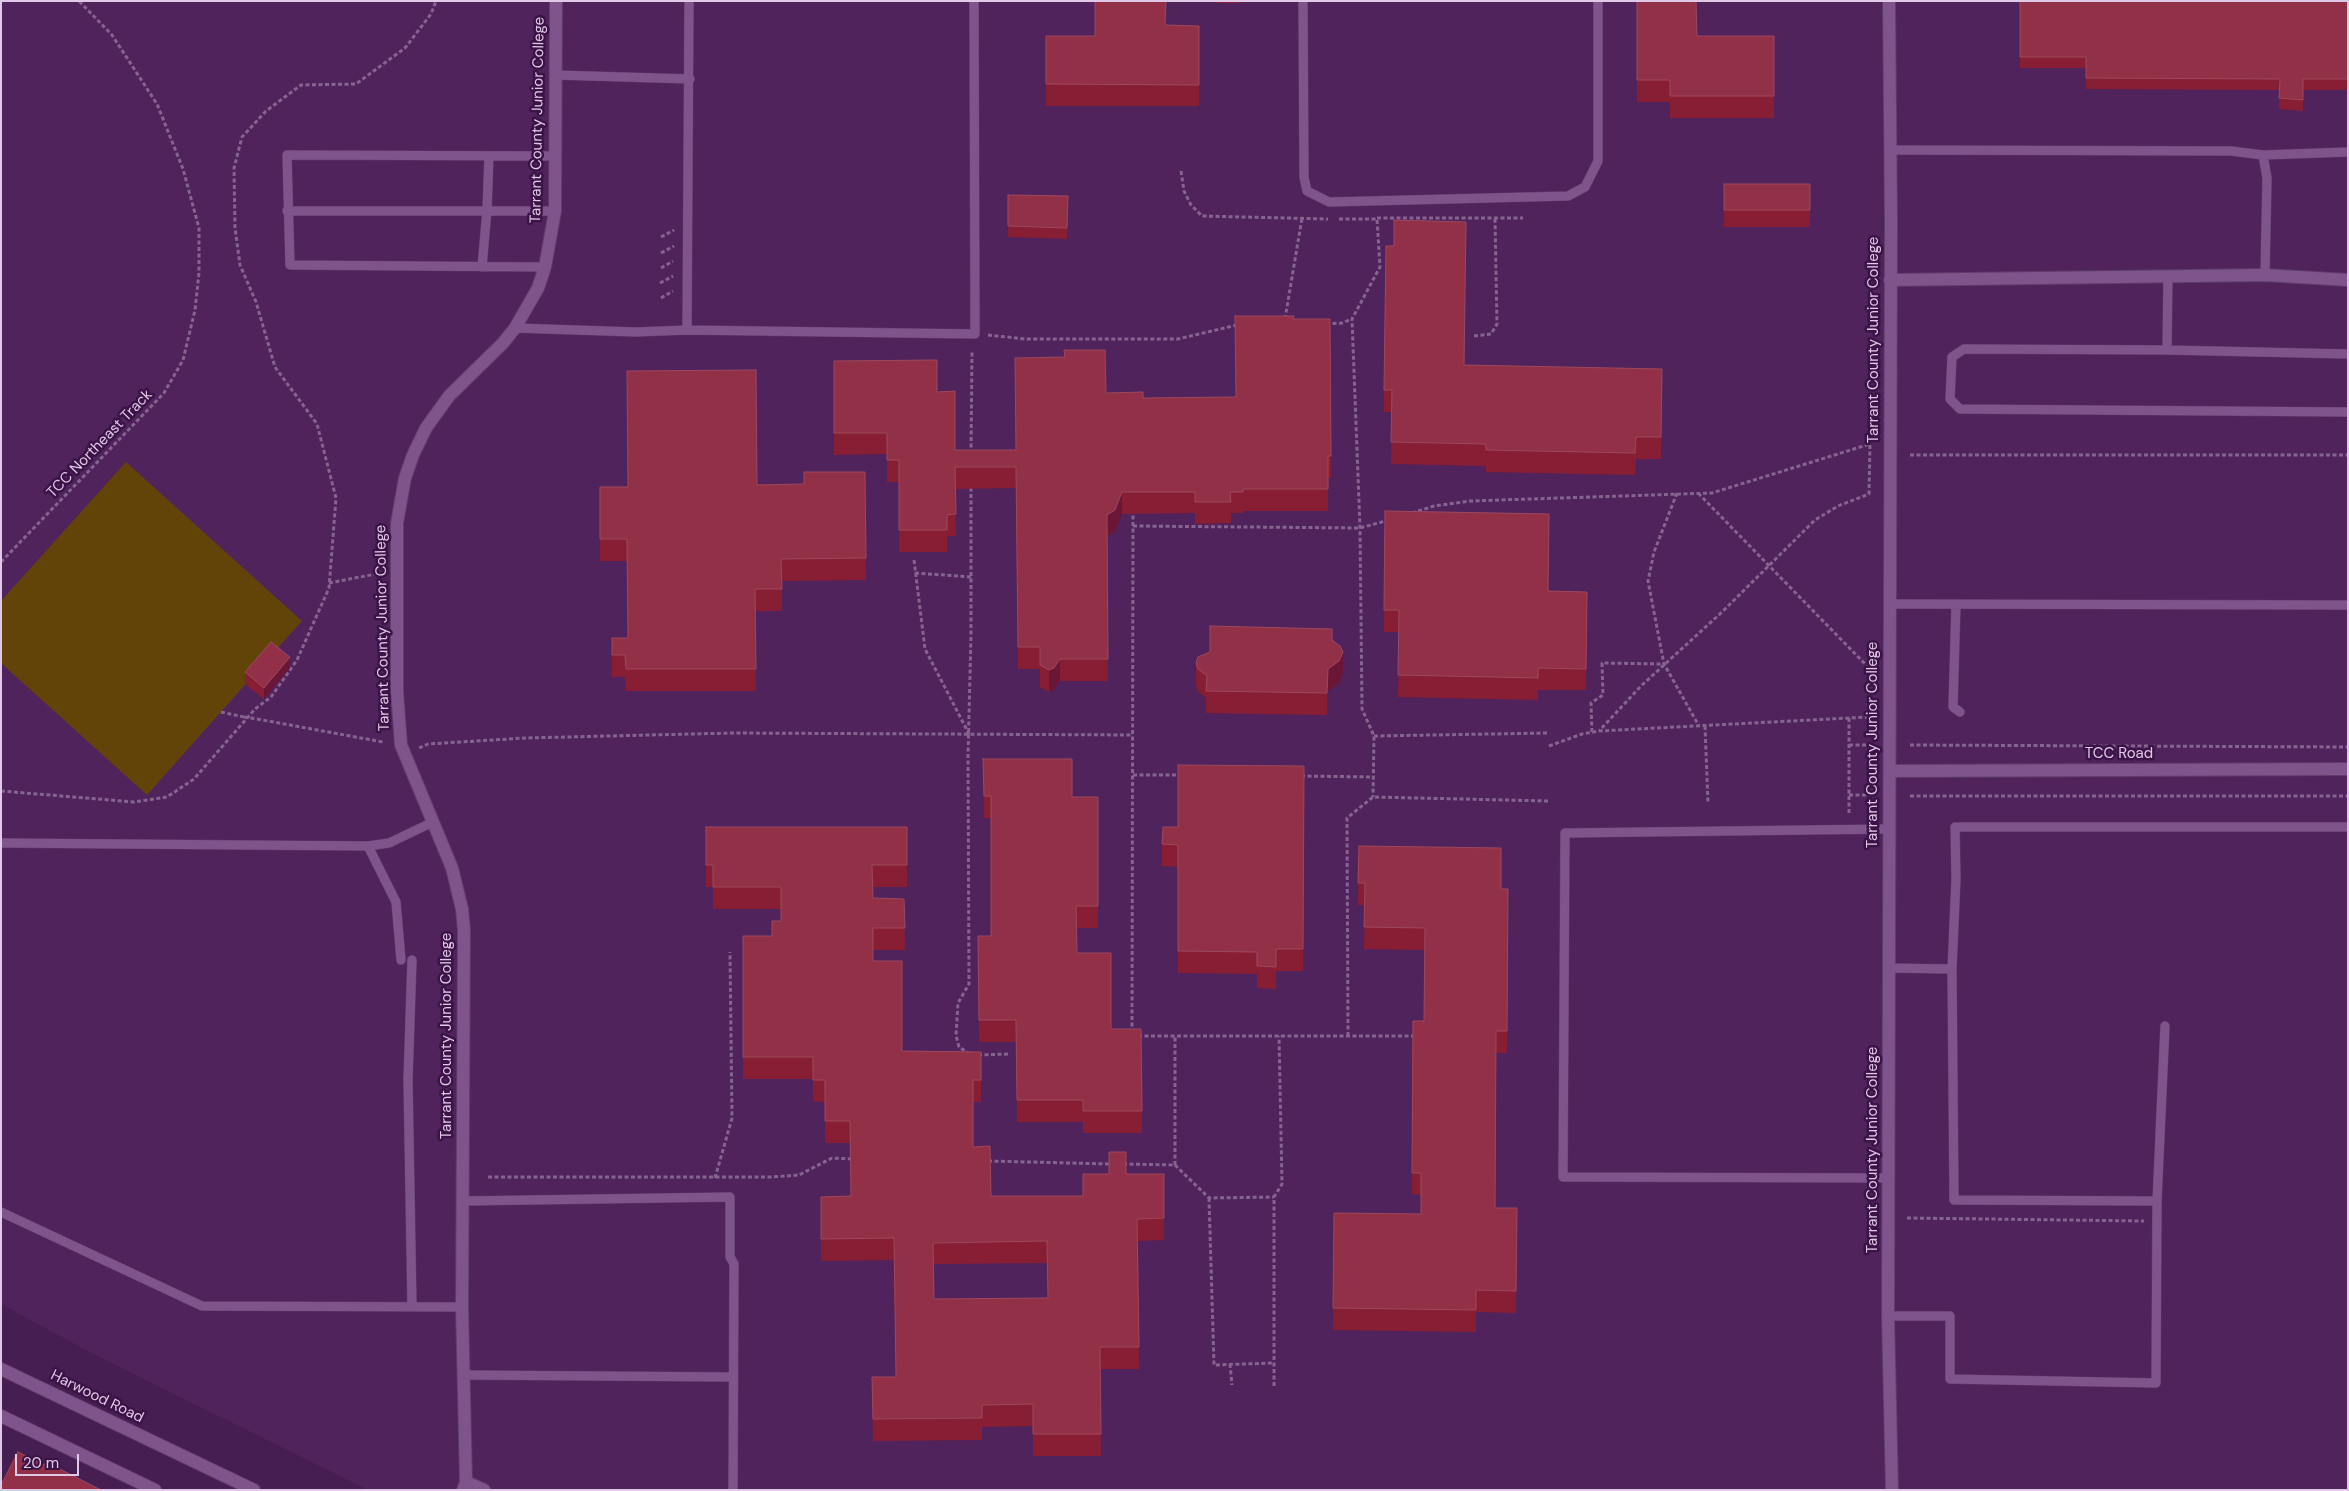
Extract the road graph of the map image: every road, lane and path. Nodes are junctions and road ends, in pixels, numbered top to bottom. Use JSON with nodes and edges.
{"nodes":[{"id":1,"x":78,"y":1,"type":"edge"},
{"id":2,"x":436,"y":1,"type":"edge"},
{"id":3,"x":556,"y":1,"type":"edge"},
{"id":4,"x":689,"y":1,"type":"edge"},
{"id":5,"x":974,"y":1,"type":"edge"},
{"id":6,"x":1303,"y":1,"type":"edge"},
{"id":7,"x":1598,"y":1,"type":"edge"},
{"id":8,"x":1889,"y":1,"type":"edge"},
{"id":9,"x":556,"y":75,"type":"junction"},
{"id":10,"x":690,"y":79,"type":"junction"},
{"id":11,"x":1890,"y":150,"type":"junction"},
{"id":12,"x":2348,"y":152,"type":"edge"},
{"id":13,"x":2263,"y":155,"type":"junction"},
{"id":14,"x":489,"y":156,"type":"junction"},
{"id":15,"x":556,"y":156,"type":"junction"},
{"id":16,"x":1182,"y":171,"type":"dead end"},
{"id":17,"x":1376,"y":201,"type":"junction"},
{"id":18,"x":487,"y":210,"type":"junction"},
{"id":19,"x":555,"y":210,"type":"junction"},
{"id":20,"x":287,"y":211,"type":"junction"},
{"id":21,"x":1302,"y":218,"type":"junction"},
{"id":22,"x":1523,"y":218,"type":"dead end"},
{"id":23,"x":1377,"y":219,"type":"junction"},
{"id":24,"x":1495,"y":219,"type":"junction"},
{"id":25,"x":545,"y":266,"type":"junction"},
{"id":26,"x":482,"y":267,"type":"junction"},
{"id":27,"x":2265,"y":275,"type":"junction"},
{"id":28,"x":2168,"y":276,"type":"junction"},
{"id":29,"x":1890,"y":280,"type":"junction"},
{"id":30,"x":2348,"y":280,"type":"edge"},
{"id":31,"x":1352,"y":319,"type":"junction"},
{"id":32,"x":1284,"y":324,"type":"edge"},
{"id":33,"x":1322,"y":324,"type":"edge"},
{"id":34,"x":1242,"y":325,"type":"edge"},
{"id":35,"x":515,"y":328,"type":"junction"},
{"id":36,"x":687,"y":330,"type":"junction"},
{"id":37,"x":975,"y":334,"type":"junction"},
{"id":38,"x":1474,"y":336,"type":"dead end"},
{"id":39,"x":2167,"y":350,"type":"junction"},
{"id":40,"x":972,"y":352,"type":"dead end"},
{"id":41,"x":2348,"y":354,"type":"edge"},
{"id":42,"x":2348,"y":412,"type":"edge"},
{"id":43,"x":1910,"y":455,"type":"dead end"},
{"id":44,"x":2348,"y":455,"type":"edge"},
{"id":45,"x":971,"y":460,"type":"edge"},
{"id":46,"x":971,"y":486,"type":"edge"},
{"id":47,"x":1698,"y":493,"type":"junction"},
{"id":48,"x":1677,"y":494,"type":"junction"},
{"id":49,"x":1133,"y":514,"type":"edge"},
{"id":50,"x":1406,"y":514,"type":"edge"},
{"id":51,"x":1397,"y":517,"type":"edge"},
{"id":52,"x":1133,"y":526,"type":"junction"},
{"id":53,"x":1360,"y":528,"type":"junction"},
{"id":54,"x":914,"y":560,"type":"dead end"},
{"id":55,"x":1,"y":562,"type":"edge"},
{"id":56,"x":1769,"y":566,"type":"junction"},
{"id":57,"x":397,"y":570,"type":"junction"},
{"id":58,"x":915,"y":573,"type":"junction"},
{"id":59,"x":972,"y":577,"type":"junction"},
{"id":60,"x":329,"y":583,"type":"junction"},
{"id":61,"x":1890,"y":604,"type":"junction"},
{"id":62,"x":1956,"y":604,"type":"junction"},
{"id":63,"x":2348,"y":605,"type":"edge"},
{"id":64,"x":1664,"y":664,"type":"junction"},
{"id":65,"x":221,"y":712,"type":"dead end"},
{"id":66,"x":1960,"y":712,"type":"dead end"},
{"id":67,"x":1849,"y":718,"type":"junction"},
{"id":68,"x":1699,"y":726,"type":"junction"},
{"id":69,"x":1705,"y":726,"type":"junction"},
{"id":70,"x":1599,"y":731,"type":"junction"},
{"id":71,"x":1592,"y":732,"type":"junction"},
{"id":72,"x":969,"y":734,"type":"junction"},
{"id":73,"x":1549,"y":734,"type":"dead end"},
{"id":74,"x":1133,"y":735,"type":"junction"},
{"id":75,"x":1374,"y":736,"type":"junction"},
{"id":76,"x":383,"y":742,"type":"dead end"},
{"id":77,"x":1849,"y":745,"type":"junction"},
{"id":78,"x":1910,"y":745,"type":"dead end"},
{"id":79,"x":1549,"y":746,"type":"dead end"},
{"id":80,"x":1872,"y":746,"type":"dead end"},
{"id":81,"x":2348,"y":747,"type":"edge"},
{"id":82,"x":418,"y":748,"type":"dead end"},
{"id":83,"x":2348,"y":769,"type":"edge"},
{"id":84,"x":1890,"y":772,"type":"junction"},
{"id":85,"x":1132,"y":775,"type":"junction"},
{"id":86,"x":1190,"y":775,"type":"edge"},
{"id":87,"x":1296,"y":776,"type":"edge"},
{"id":88,"x":1373,"y":777,"type":"junction"},
{"id":89,"x":1,"y":791,"type":"edge"},
{"id":90,"x":1849,"y":795,"type":"junction"},
{"id":91,"x":1869,"y":795,"type":"dead end"},
{"id":92,"x":1373,"y":796,"type":"junction"},
{"id":93,"x":1910,"y":796,"type":"dead end"},
{"id":94,"x":2348,"y":796,"type":"edge"},
{"id":95,"x":1548,"y":801,"type":"dead end"},
{"id":96,"x":1708,"y":804,"type":"dead end"},
{"id":97,"x":433,"y":822,"type":"junction"},
{"id":98,"x":2348,"y":827,"type":"edge"},
{"id":99,"x":1889,"y":829,"type":"junction"},
{"id":100,"x":1849,"y":830,"type":"junction"},
{"id":101,"x":1,"y":843,"type":"edge"},
{"id":102,"x":368,"y":846,"type":"junction"},
{"id":103,"x":730,"y":952,"type":"dead end"},
{"id":104,"x":401,"y":960,"type":"dead end"},
{"id":105,"x":412,"y":960,"type":"dead end"},
{"id":106,"x":1889,"y":968,"type":"junction"},
{"id":107,"x":1952,"y":969,"type":"junction"},
{"id":108,"x":2165,"y":1026,"type":"dead end"},
{"id":109,"x":1174,"y":1036,"type":"junction"},
{"id":110,"x":1279,"y":1036,"type":"junction"},
{"id":111,"x":1348,"y":1036,"type":"junction"},
{"id":112,"x":1415,"y":1036,"type":"edge"},
{"id":113,"x":1009,"y":1054,"type":"dead end"},
{"id":114,"x":861,"y":1159,"type":"edge"},
{"id":115,"x":979,"y":1161,"type":"edge"},
{"id":116,"x":1176,"y":1165,"type":"junction"},
{"id":117,"x":488,"y":1177,"type":"dead end"},
{"id":118,"x":715,"y":1178,"type":"junction"},
{"id":119,"x":1889,"y":1178,"type":"junction"},
{"id":120,"x":1274,"y":1197,"type":"junction"},
{"id":121,"x":1209,"y":1198,"type":"junction"},
{"id":122,"x":463,"y":1201,"type":"junction"},
{"id":123,"x":2157,"y":1201,"type":"junction"},
{"id":124,"x":1,"y":1212,"type":"edge"},
{"id":125,"x":1907,"y":1218,"type":"dead end"},
{"id":126,"x":2157,"y":1221,"type":"junction"},
{"id":127,"x":462,"y":1306,"type":"junction"},
{"id":128,"x":412,"y":1307,"type":"junction"},
{"id":129,"x":1888,"y":1316,"type":"junction"},
{"id":130,"x":1274,"y":1363,"type":"junction"},
{"id":131,"x":1230,"y":1364,"type":"junction"},
{"id":132,"x":1,"y":1369,"type":"edge"},
{"id":133,"x":462,"y":1375,"type":"junction"},
{"id":134,"x":733,"y":1377,"type":"junction"},
{"id":135,"x":1232,"y":1385,"type":"dead end"},
{"id":136,"x":1274,"y":1386,"type":"dead end"},
{"id":137,"x":1,"y":1416,"type":"edge"},
{"id":138,"x":465,"y":1486,"type":"edge"},
{"id":139,"x":149,"y":1487,"type":"edge"},
{"id":140,"x":254,"y":1490,"type":"edge"},
{"id":141,"x":484,"y":1490,"type":"edge"},
{"id":142,"x":733,"y":1490,"type":"edge"},
{"id":143,"x":1892,"y":1490,"type":"edge"}],
"edges":[{"from":1,"to":55,"type":"path","name":"TCC Northeast Track"},
{"from":2,"to":60,"type":"path"},
{"from":3,"to":9,"type":"street","name":"Tarrant County Junior College"},
{"from":4,"to":10,"type":"lane"},
{"from":5,"to":37,"type":"lane"},
{"from":6,"to":17,"type":"lane"},
{"from":7,"to":17,"type":"lane"},
{"from":8,"to":11,"type":"street","name":"Tarrant County Junior College"},
{"from":9,"to":10,"type":"lane"},
{"from":9,"to":15,"type":"street","name":"Tarrant County Junior College"},
{"from":10,"to":36,"type":"lane"},
{"from":11,"to":13,"type":"lane"},
{"from":11,"to":29,"type":"street","name":"Tarrant County Junior College"},
{"from":12,"to":13,"type":"lane"},
{"from":13,"to":27,"type":"lane"},
{"from":14,"to":15,"type":"lane"},
{"from":14,"to":18,"type":"lane"},
{"from":14,"to":20,"type":"lane"},
{"from":15,"to":19,"type":"street","name":"Tarrant County Junior College"},
{"from":16,"to":21,"type":"path"},
{"from":17,"to":23,"type":"path"},
{"from":18,"to":19,"type":"lane"},
{"from":18,"to":20,"type":"lane"},
{"from":18,"to":26,"type":"lane"},
{"from":19,"to":25,"type":"street","name":"Tarrant County Junior College"},
{"from":20,"to":26,"type":"lane"},
{"from":21,"to":23,"type":"path"},
{"from":21,"to":32,"type":"path"},
{"from":22,"to":24,"type":"path"},
{"from":23,"to":24,"type":"path"},
{"from":23,"to":31,"type":"path"},
{"from":24,"to":38,"type":"path"},
{"from":25,"to":26,"type":"lane"},
{"from":25,"to":35,"type":"street","name":"Tarrant County Junior College"},
{"from":27,"to":28,"type":"street"},
{"from":27,"to":30,"type":"street"},
{"from":28,"to":29,"type":"street"},
{"from":28,"to":39,"type":"lane"},
{"from":29,"to":61,"type":"street","name":"Tarrant County Junior College"},
{"from":31,"to":33,"type":"path"},
{"from":31,"to":53,"type":"path"},
{"from":34,"to":37,"type":"path"},
{"from":35,"to":36,"type":"lane"},
{"from":35,"to":57,"type":"street","name":"Tarrant County Junior College"},
{"from":36,"to":37,"type":"lane"},
{"from":39,"to":41,"type":"lane"},
{"from":39,"to":42,"type":"lane"},
{"from":40,"to":45,"type":"path"},
{"from":43,"to":44,"type":"path"},
{"from":46,"to":59,"type":"path"},
{"from":47,"to":48,"type":"path"},
{"from":47,"to":56,"type":"path"},
{"from":47,"to":56,"type":"path"},
{"from":48,"to":50,"type":"path"},
{"from":48,"to":64,"type":"path"},
{"from":49,"to":52,"type":"path"},
{"from":51,"to":53,"type":"path"},
{"from":52,"to":53,"type":"path"},
{"from":52,"to":74,"type":"path"},
{"from":53,"to":75,"type":"path"},
{"from":54,"to":58,"type":"path"},
{"from":56,"to":64,"type":"path"},
{"from":56,"to":67,"type":"path"},
{"from":57,"to":60,"type":"path"},
{"from":57,"to":97,"type":"street","name":"Tarrant County Junior College"},
{"from":58,"to":59,"type":"path"},
{"from":58,"to":72,"type":"path"},
{"from":59,"to":72,"type":"path"},
{"from":60,"to":89,"type":"path"},
{"from":61,"to":62,"type":"lane"},
{"from":61,"to":84,"type":"street","name":"Tarrant County Junior College"},
{"from":62,"to":63,"type":"lane"},
{"from":62,"to":66,"type":"lane"},
{"from":64,"to":68,"type":"path"},
{"from":64,"to":70,"type":"path"},
{"from":64,"to":71,"type":"path"},
{"from":65,"to":76,"type":"path","bridge":true},
{"from":67,"to":69,"type":"path"},
{"from":67,"to":77,"type":"path"},
{"from":68,"to":69,"type":"path"},
{"from":68,"to":70,"type":"path"},
{"from":69,"to":96,"type":"path"},
{"from":70,"to":71,"type":"path"},
{"from":71,"to":79,"type":"path"},
{"from":72,"to":74,"type":"path"},
{"from":72,"to":82,"type":"path"},
{"from":72,"to":113,"type":"path"},
{"from":73,"to":75,"type":"path"},
{"from":74,"to":85,"type":"path"},
{"from":75,"to":88,"type":"path"},
{"from":77,"to":80,"type":"path"},
{"from":77,"to":90,"type":"path"},
{"from":78,"to":81,"type":"path"},
{"from":83,"to":84,"type":"street","name":"TCC Road"},
{"from":84,"to":99,"type":"street","name":"Tarrant County Junior College"},
{"from":85,"to":86,"type":"path"},
{"from":85,"to":109,"type":"path"},
{"from":87,"to":88,"type":"path"},
{"from":88,"to":92,"type":"path"},
{"from":90,"to":91,"type":"path"},
{"from":90,"to":100,"type":"path"},
{"from":92,"to":95,"type":"path"},
{"from":92,"to":111,"type":"path"},
{"from":93,"to":94,"type":"path"},
{"from":97,"to":102,"type":"lane"},
{"from":97,"to":122,"type":"street","name":"Tarrant County Junior College"},
{"from":98,"to":107,"type":"lane"},
{"from":99,"to":100,"type":"lane"},
{"from":99,"to":106,"type":"street","name":"Tarrant County Junior College"},
{"from":100,"to":119,"type":"lane"},
{"from":101,"to":102,"type":"lane"},
{"from":102,"to":104,"type":"lane"},
{"from":103,"to":118,"type":"path"},
{"from":105,"to":128,"type":"lane"},
{"from":106,"to":107,"type":"lane"},
{"from":106,"to":119,"type":"street","name":"Tarrant County Junior College"},
{"from":107,"to":123,"type":"lane"},
{"from":108,"to":123,"type":"lane"},
{"from":109,"to":110,"type":"path"},
{"from":109,"to":116,"type":"path"},
{"from":110,"to":111,"type":"path"},
{"from":110,"to":120,"type":"path"},
{"from":111,"to":112,"type":"path"},
{"from":114,"to":118,"type":"path"},
{"from":115,"to":116,"type":"path"},
{"from":116,"to":121,"type":"path"},
{"from":117,"to":118,"type":"path"},
{"from":119,"to":129,"type":"street","name":"Tarrant County Junior College"},
{"from":120,"to":121,"type":"path"},
{"from":120,"to":130,"type":"path"},
{"from":121,"to":131,"type":"path"},
{"from":122,"to":127,"type":"street","name":"Tarrant County Junior College"},
{"from":122,"to":134,"type":"lane"},
{"from":123,"to":126,"type":"lane"},
{"from":124,"to":128,"type":"lane"},
{"from":125,"to":126,"type":"path"},
{"from":126,"to":129,"type":"lane"},
{"from":127,"to":128,"type":"lane"},
{"from":127,"to":133,"type":"street","name":"Tarrant County Junior College"},
{"from":129,"to":143,"type":"street","name":"Tarrant County Junior College"},
{"from":130,"to":131,"type":"path"},
{"from":130,"to":136,"type":"path"},
{"from":131,"to":135,"type":"path"},
{"from":132,"to":140,"type":"street","name":"Harwood Road"},
{"from":133,"to":134,"type":"lane"},
{"from":133,"to":138,"type":"street","name":"Tarrant County Junior College"},
{"from":134,"to":142,"type":"lane"},
{"from":137,"to":139,"type":"street"},
{"from":138,"to":141,"type":"street","name":"Tarrant County Junior College"}]}
